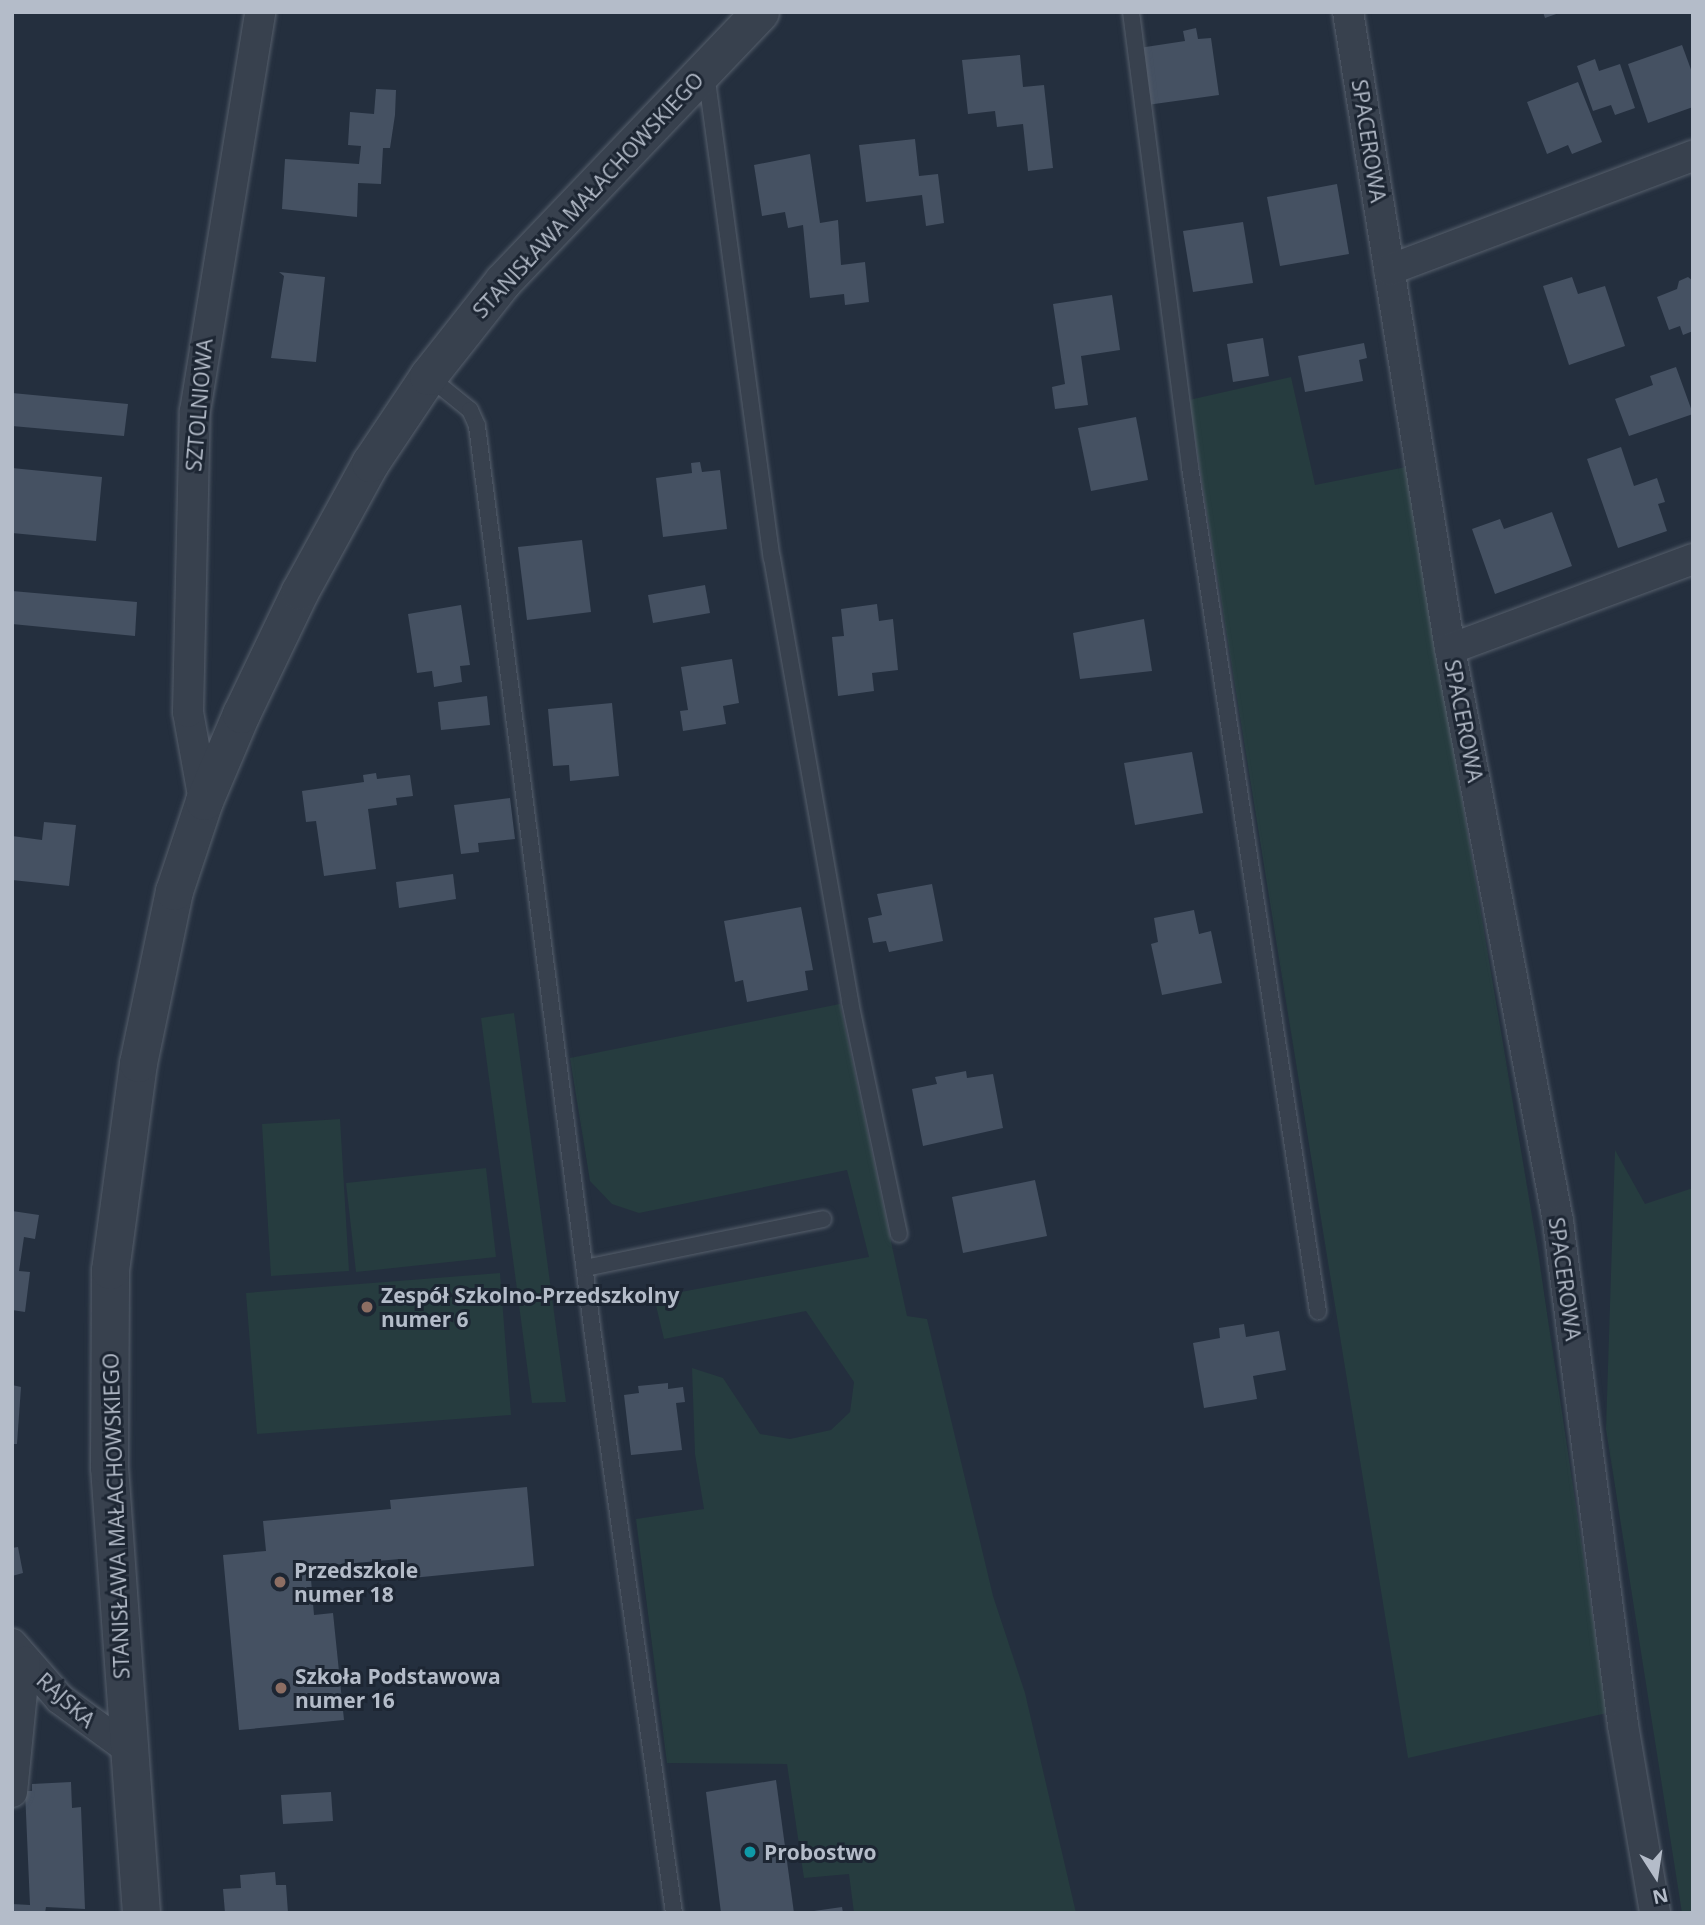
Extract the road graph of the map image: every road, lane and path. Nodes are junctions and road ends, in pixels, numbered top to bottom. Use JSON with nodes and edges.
{"nodes":[{"id":1,"x":260,"y":12,"type":"edge"},
{"id":2,"x":760,"y":12,"type":"edge"},
{"id":3,"x":1131,"y":12,"type":"edge"},
{"id":4,"x":1348,"y":12,"type":"edge"},
{"id":5,"x":705,"y":68,"type":"junction"},
{"id":6,"x":1693,"y":156,"type":"edge"},
{"id":7,"x":1390,"y":270,"type":"junction"},
{"id":8,"x":428,"y":376,"type":"junction"},
{"id":9,"x":1693,"y":559,"type":"edge"},
{"id":10,"x":1450,"y":649,"type":"junction"},
{"id":11,"x":204,"y":801,"type":"junction"},
{"id":12,"x":822,"y":1219,"type":"dead end"},
{"id":13,"x":899,"y":1234,"type":"dead end"},
{"id":14,"x":585,"y":1268,"type":"junction"},
{"id":15,"x":1318,"y":1311,"type":"dead end"},
{"id":16,"x":19,"y":1653,"type":"edge"},
{"id":17,"x":127,"y":1748,"type":"junction"},
{"id":18,"x":12,"y":1792,"type":"edge"},
{"id":19,"x":141,"y":1913,"type":"edge"},
{"id":20,"x":674,"y":1913,"type":"edge"},
{"id":21,"x":1655,"y":1913,"type":"edge"}],
"edges":[{"from":1,"to":11,"type":"street","name":"SZTOLNIOWA"},
{"from":2,"to":5,"type":"street","name":"STANISŁAWA MAŁACHOWSKIEGO"},
{"from":3,"to":15,"type":"lane"},
{"from":4,"to":7,"type":"street","name":"SPACEROWA"},
{"from":5,"to":8,"type":"street","name":"STANISŁAWA MAŁACHOWSKIEGO"},
{"from":5,"to":13,"type":"lane"},
{"from":6,"to":7,"type":"street"},
{"from":7,"to":10,"type":"street","name":"SPACEROWA"},
{"from":8,"to":11,"type":"street","name":"STANISŁAWA MAŁACHOWSKIEGO"},
{"from":8,"to":14,"type":"lane"},
{"from":9,"to":10,"type":"street","name":"SPACEROWA"},
{"from":10,"to":21,"type":"street","name":"SPACEROWA"},
{"from":11,"to":17,"type":"street","name":"STANISŁAWA MAŁACHOWSKIEGO"},
{"from":12,"to":14,"type":"lane"},
{"from":14,"to":20,"type":"lane"},
{"from":16,"to":17,"type":"street","name":"RAJSKA"},
{"from":16,"to":18,"type":"street"},
{"from":17,"to":19,"type":"street","name":"STANISŁAWA MAŁACHOWSKIEGO"}]}
